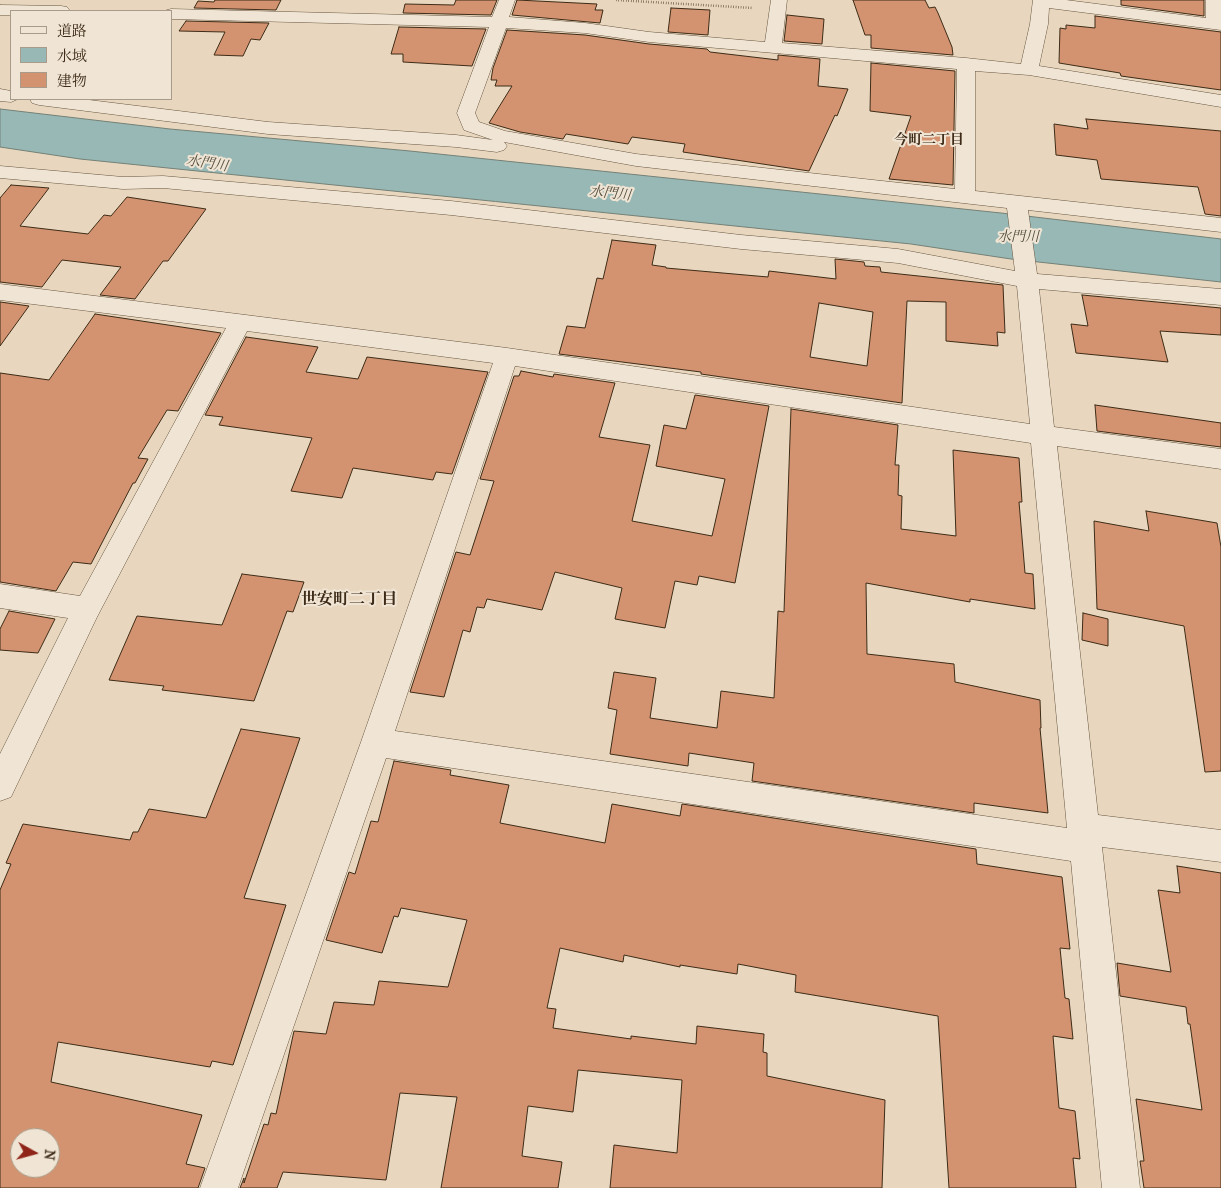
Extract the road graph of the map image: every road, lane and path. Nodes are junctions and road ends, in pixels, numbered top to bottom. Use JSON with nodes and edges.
{"nodes":[{"id":1,"x":507,"y":0,"type":"edge"},
{"id":2,"x":616,"y":0,"type":"edge"},
{"id":3,"x":1214,"y":0,"type":"edge"},
{"id":4,"x":1042,"y":1,"type":"edge"},
{"id":5,"x":778,"y":4,"type":"edge"},
{"id":6,"x":274,"y":8,"type":"edge"},
{"id":7,"x":172,"y":14,"type":"edge"},
{"id":8,"x":500,"y":22,"type":"junction"},
{"id":9,"x":1218,"y":25,"type":"edge"},
{"id":10,"x":773,"y":46,"type":"junction"},
{"id":11,"x":966,"y":63,"type":"junction"},
{"id":12,"x":1029,"y":70,"type":"junction"},
{"id":13,"x":47,"y":100,"type":"edge"},
{"id":14,"x":1221,"y":101,"type":"edge"},
{"id":15,"x":573,"y":150,"type":"junction"},
{"id":16,"x":0,"y":172,"type":"edge"},
{"id":17,"x":965,"y":198,"type":"junction"},
{"id":18,"x":1018,"y":208,"type":"junction"},
{"id":19,"x":1221,"y":225,"type":"edge"},
{"id":20,"x":1025,"y":273,"type":"junction"},
{"id":21,"x":0,"y":292,"type":"edge"},
{"id":22,"x":1221,"y":297,"type":"edge"},
{"id":23,"x":241,"y":322,"type":"junction"},
{"id":24,"x":507,"y":356,"type":"junction"},
{"id":25,"x":1042,"y":435,"type":"junction"},
{"id":26,"x":1221,"y":459,"type":"edge"},
{"id":27,"x":0,"y":596,"type":"edge"},
{"id":28,"x":87,"y":609,"type":"junction"},
{"id":29,"x":376,"y":742,"type":"junction"},
{"id":30,"x":0,"y":786,"type":"edge"},
{"id":31,"x":1084,"y":838,"type":"junction"},
{"id":32,"x":1221,"y":846,"type":"edge"},
{"id":33,"x":219,"y":1188,"type":"edge"},
{"id":34,"x":1121,"y":1188,"type":"edge"}],
"edges":[{"from":1,"to":8,"type":"street"},
{"from":2,"to":5,"type":"path"},
{"from":3,"to":9,"type":"street"},
{"from":4,"to":9,"type":"street"},
{"from":4,"to":12,"type":"street"},
{"from":5,"to":10,"type":"street"},
{"from":6,"to":7,"type":"street"},
{"from":6,"to":8,"type":"street"},
{"from":8,"to":10,"type":"street"},
{"from":8,"to":15,"type":"street"},
{"from":10,"to":11,"type":"street"},
{"from":11,"to":12,"type":"street"},
{"from":11,"to":17,"type":"street"},
{"from":12,"to":14,"type":"street"},
{"from":13,"to":15,"type":"street"},
{"from":15,"to":17,"type":"street"},
{"from":16,"to":20,"type":"street"},
{"from":17,"to":18,"type":"street"},
{"from":18,"to":19,"type":"street"},
{"from":18,"to":20,"type":"street"},
{"from":20,"to":22,"type":"street"},
{"from":20,"to":25,"type":"street"},
{"from":21,"to":23,"type":"street"},
{"from":23,"to":24,"type":"street"},
{"from":23,"to":28,"type":"street"},
{"from":24,"to":25,"type":"street"},
{"from":24,"to":29,"type":"street"},
{"from":25,"to":26,"type":"street"},
{"from":25,"to":31,"type":"street"},
{"from":27,"to":28,"type":"street"},
{"from":28,"to":30,"type":"street"},
{"from":29,"to":31,"type":"street"},
{"from":29,"to":33,"type":"street"},
{"from":31,"to":32,"type":"street"},
{"from":31,"to":34,"type":"street"}]}
